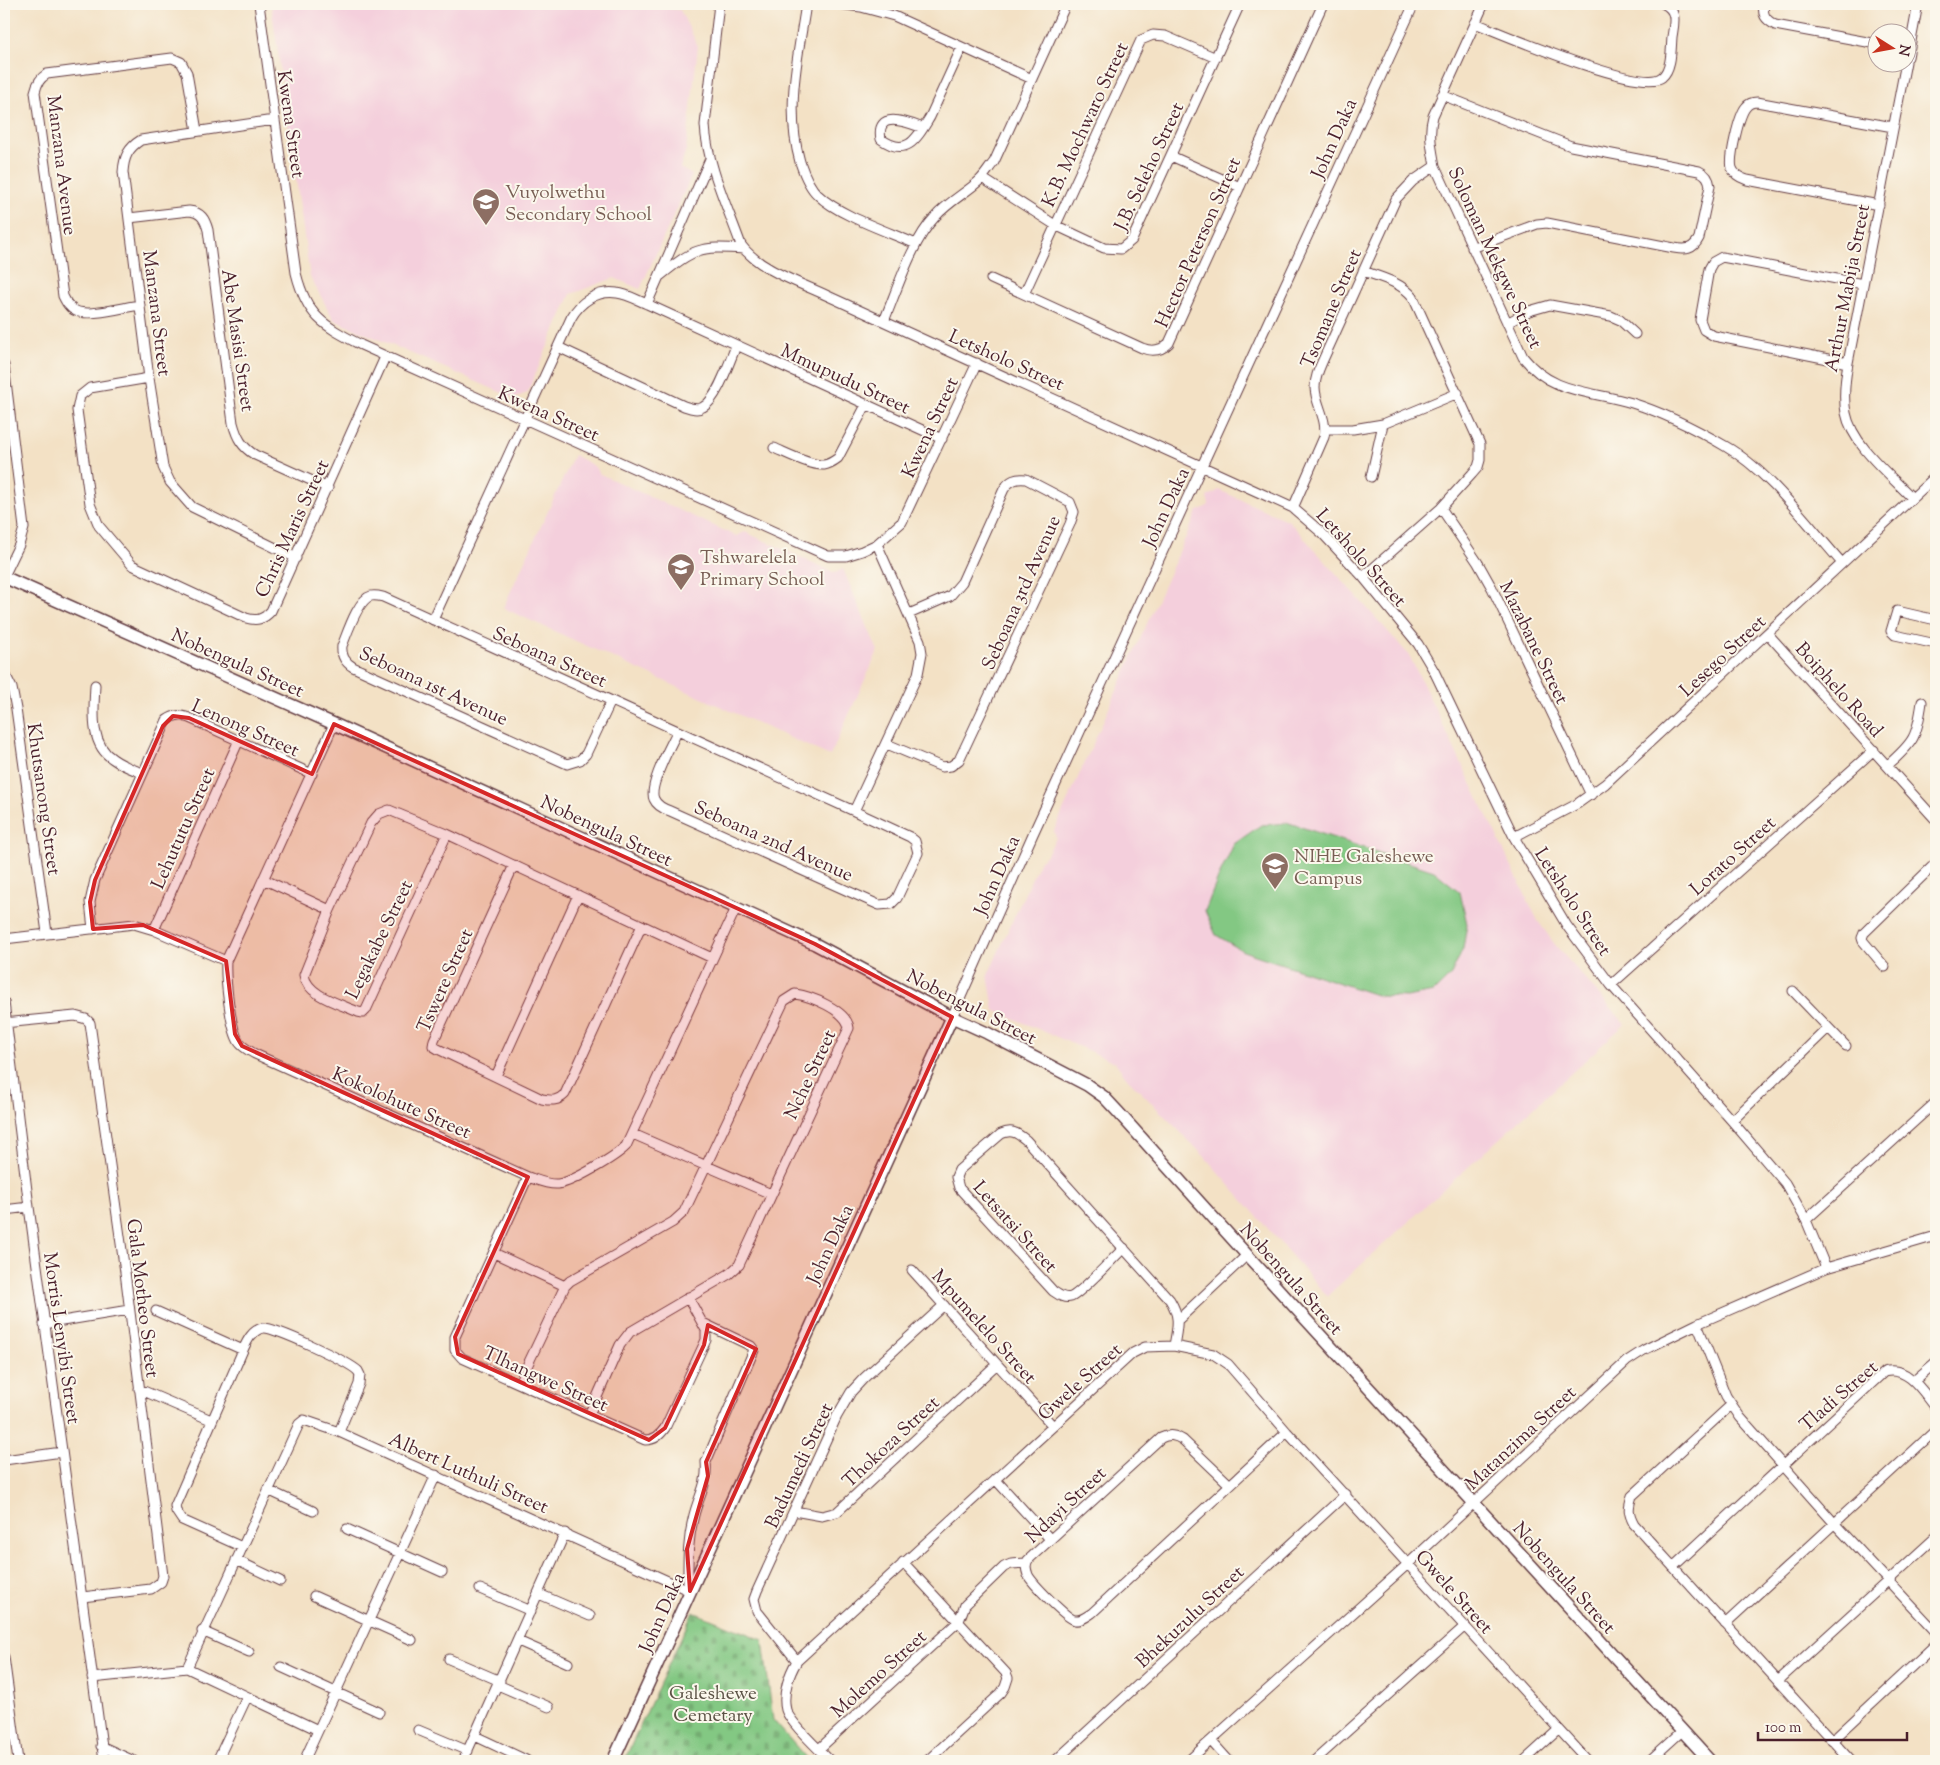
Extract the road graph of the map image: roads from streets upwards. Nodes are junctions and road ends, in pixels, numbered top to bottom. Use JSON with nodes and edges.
{"nodes":[{"id":1,"x":259,"y":4,"type":"edge"},
{"id":2,"x":719,"y":4,"type":"edge"},
{"id":3,"x":806,"y":4,"type":"edge"},
{"id":4,"x":839,"y":4,"type":"edge"},
{"id":5,"x":1066,"y":4,"type":"edge"},
{"id":6,"x":1240,"y":4,"type":"edge"},
{"id":7,"x":1323,"y":4,"type":"edge"},
{"id":8,"x":1414,"y":4,"type":"edge"},
{"id":9,"x":1484,"y":4,"type":"edge"},
{"id":10,"x":1664,"y":4,"type":"edge"},
{"id":11,"x":1764,"y":4,"type":"edge"},
{"id":12,"x":1918,"y":4,"type":"edge"},
{"id":13,"x":1914,"y":22,"type":"edge"},
{"id":14,"x":1475,"y":23,"type":"junction"},
{"id":15,"x":1868,"y":42,"type":"edge"},
{"id":16,"x":962,"y":47,"type":"junction"},
{"id":17,"x":1216,"y":58,"type":"junction"},
{"id":18,"x":1904,"y":72,"type":"edge"},
{"id":19,"x":1032,"y":79,"type":"junction"},
{"id":20,"x":1442,"y":95,"type":"junction"},
{"id":21,"x":274,"y":120,"type":"junction"},
{"id":22,"x":1893,"y":127,"type":"junction"},
{"id":23,"x":923,"y":128,"type":"junction"},
{"id":24,"x":196,"y":130,"type":"junction"},
{"id":25,"x":1171,"y":156,"type":"junction"},
{"id":26,"x":710,"y":159,"type":"junction"},
{"id":27,"x":1435,"y":166,"type":"junction"},
{"id":28,"x":982,"y":178,"type":"junction"},
{"id":29,"x":1240,"y":187,"type":"junction"},
{"id":30,"x":1878,"y":205,"type":"junction"},
{"id":31,"x":129,"y":218,"type":"junction"},
{"id":32,"x":1055,"y":225,"type":"junction"},
{"id":33,"x":916,"y":244,"type":"junction"},
{"id":34,"x":1472,"y":248,"type":"junction"},
{"id":35,"x":744,"y":249,"type":"junction"},
{"id":36,"x":1363,"y":270,"type":"junction"},
{"id":37,"x":659,"y":277,"type":"junction"},
{"id":38,"x":991,"y":279,"type":"dead end"},
{"id":39,"x":1863,"y":284,"type":"junction"},
{"id":40,"x":1024,"y":294,"type":"junction"},
{"id":41,"x":647,"y":304,"type":"junction"},
{"id":42,"x":140,"y":305,"type":"junction"},
{"id":43,"x":884,"y":321,"type":"junction"},
{"id":44,"x":1507,"y":323,"type":"junction"},
{"id":45,"x":1635,"y":334,"type":"dead end"},
{"id":46,"x":736,"y":346,"type":"junction"},
{"id":47,"x":558,"y":347,"type":"junction"},
{"id":48,"x":385,"y":357,"type":"junction"},
{"id":49,"x":977,"y":363,"type":"junction"},
{"id":50,"x":1848,"y":363,"type":"junction"},
{"id":51,"x":4,"y":365,"type":"edge"},
{"id":52,"x":149,"y":378,"type":"junction"},
{"id":53,"x":1458,"y":393,"type":"junction"},
{"id":54,"x":866,"y":405,"type":"junction"},
{"id":55,"x":525,"y":420,"type":"junction"},
{"id":56,"x":1383,"y":424,"type":"junction"},
{"id":57,"x":1326,"y":429,"type":"junction"},
{"id":58,"x":942,"y":439,"type":"junction"},
{"id":59,"x":774,"y":448,"type":"dead end"},
{"id":60,"x":1203,"y":466,"type":"junction"},
{"id":61,"x":1936,"y":476,"type":"edge"},
{"id":62,"x":1371,"y":477,"type":"dead end"},
{"id":63,"x":328,"y":488,"type":"junction"},
{"id":64,"x":1912,"y":498,"type":"junction"},
{"id":65,"x":1293,"y":508,"type":"junction"},
{"id":66,"x":1441,"y":508,"type":"junction"},
{"id":67,"x":877,"y":544,"type":"junction"},
{"id":68,"x":296,"y":558,"type":"junction"},
{"id":69,"x":1842,"y":564,"type":"junction"},
{"id":70,"x":4,"y":576,"type":"edge"},
{"id":71,"x":1363,"y":577,"type":"junction"},
{"id":72,"x":909,"y":614,"type":"junction"},
{"id":73,"x":433,"y":620,"type":"junction"},
{"id":74,"x":1936,"y":620,"type":"edge"},
{"id":75,"x":1768,"y":634,"type":"junction"},
{"id":76,"x":1936,"y":644,"type":"edge"},
{"id":77,"x":4,"y":672,"type":"edge"},
{"id":78,"x":95,"y":685,"type":"dead end"},
{"id":79,"x":611,"y":701,"type":"junction"},
{"id":80,"x":1922,"y":702,"type":"dead end"},
{"id":81,"x":334,"y":724,"type":"junction"},
{"id":82,"x":677,"y":732,"type":"junction"},
{"id":83,"x":239,"y":740,"type":"junction"},
{"id":84,"x":887,"y":744,"type":"junction"},
{"id":85,"x":1874,"y":750,"type":"junction"},
{"id":86,"x":1888,"y":765,"type":"junction"},
{"id":87,"x":142,"y":773,"type":"junction"},
{"id":88,"x":312,"y":774,"type":"junction"},
{"id":89,"x":1591,"y":795,"type":"junction"},
{"id":90,"x":854,"y":811,"type":"junction"},
{"id":91,"x":1936,"y":820,"type":"edge"},
{"id":92,"x":447,"y":834,"type":"junction"},
{"id":93,"x":1514,"y":837,"type":"junction"},
{"id":94,"x":918,"y":847,"type":"joint"},
{"id":95,"x":1936,"y":863,"type":"edge"},
{"id":96,"x":514,"y":865,"type":"junction"},
{"id":97,"x":263,"y":879,"type":"junction"},
{"id":98,"x":578,"y":895,"type":"junction"},
{"id":99,"x":736,"y":908,"type":"junction"},
{"id":100,"x":330,"y":910,"type":"junction"},
{"id":101,"x":642,"y":925,"type":"junction"},
{"id":102,"x":93,"y":929,"type":"junction"},
{"id":103,"x":154,"y":930,"type":"junction"},
{"id":104,"x":47,"y":933,"type":"junction"},
{"id":105,"x":4,"y":939,"type":"edge"},
{"id":106,"x":712,"y":958,"type":"junction"},
{"id":107,"x":226,"y":961,"type":"junction"},
{"id":108,"x":1885,"y":967,"type":"dead end"},
{"id":109,"x":1611,"y":985,"type":"junction"},
{"id":110,"x":1793,"y":991,"type":"dead end"},
{"id":111,"x":4,"y":1002,"type":"edge"},
{"id":112,"x":952,"y":1017,"type":"junction"},
{"id":113,"x":5,"y":1023,"type":"edge"},
{"id":114,"x":1828,"y":1028,"type":"junction"},
{"id":115,"x":1846,"y":1046,"type":"dead end"},
{"id":116,"x":496,"y":1076,"type":"junction"},
{"id":117,"x":1936,"y":1102,"type":"edge"},
{"id":118,"x":1732,"y":1120,"type":"junction"},
{"id":119,"x":633,"y":1134,"type":"junction"},
{"id":120,"x":707,"y":1166,"type":"junction"},
{"id":121,"x":528,"y":1177,"type":"junction"},
{"id":122,"x":771,"y":1194,"type":"junction"},
{"id":123,"x":29,"y":1206,"type":"junction"},
{"id":124,"x":4,"y":1210,"type":"edge"},
{"id":125,"x":1806,"y":1220,"type":"junction"},
{"id":126,"x":1935,"y":1239,"type":"edge"},
{"id":127,"x":1124,"y":1248,"type":"junction"},
{"id":128,"x":494,"y":1253,"type":"junction"},
{"id":129,"x":1247,"y":1255,"type":"junction"},
{"id":130,"x":1826,"y":1268,"type":"junction"},
{"id":131,"x":912,"y":1270,"type":"dead end"},
{"id":132,"x":565,"y":1286,"type":"junction"},
{"id":133,"x":688,"y":1297,"type":"junction"},
{"id":134,"x":944,"y":1305,"type":"junction"},
{"id":135,"x":129,"y":1310,"type":"junction"},
{"id":136,"x":156,"y":1311,"type":"dead end"},
{"id":137,"x":1178,"y":1320,"type":"junction"},
{"id":138,"x":703,"y":1323,"type":"junction"},
{"id":139,"x":44,"y":1324,"type":"junction"},
{"id":140,"x":1697,"y":1324,"type":"junction"},
{"id":141,"x":1174,"y":1346,"type":"junction"},
{"id":142,"x":243,"y":1350,"type":"junction"},
{"id":143,"x":1936,"y":1362,"type":"edge"},
{"id":144,"x":997,"y":1364,"type":"junction"},
{"id":145,"x":1914,"y":1381,"type":"junction"},
{"id":146,"x":520,"y":1383,"type":"junction"},
{"id":147,"x":139,"y":1389,"type":"junction"},
{"id":148,"x":1731,"y":1405,"type":"junction"},
{"id":149,"x":1936,"y":1408,"type":"edge"},
{"id":150,"x":589,"y":1415,"type":"junction"},
{"id":151,"x":211,"y":1420,"type":"junction"},
{"id":152,"x":1053,"y":1426,"type":"junction"},
{"id":153,"x":1936,"y":1430,"type":"edge"},
{"id":154,"x":339,"y":1432,"type":"junction"},
{"id":155,"x":1287,"y":1432,"type":"junction"},
{"id":156,"x":62,"y":1452,"type":"junction"},
{"id":157,"x":4,"y":1460,"type":"edge"},
{"id":158,"x":1784,"y":1466,"type":"junction"},
{"id":159,"x":436,"y":1475,"type":"junction"},
{"id":160,"x":995,"y":1479,"type":"junction"},
{"id":161,"x":1230,"y":1485,"type":"junction"},
{"id":162,"x":268,"y":1490,"type":"junction"},
{"id":163,"x":1346,"y":1494,"type":"junction"},
{"id":164,"x":1473,"y":1503,"type":"junction"},
{"id":165,"x":312,"y":1511,"type":"dead end"},
{"id":166,"x":794,"y":1511,"type":"junction"},
{"id":167,"x":1835,"y":1524,"type":"junction"},
{"id":168,"x":347,"y":1528,"type":"dead end"},
{"id":169,"x":565,"y":1533,"type":"junction"},
{"id":170,"x":1936,"y":1537,"type":"edge"},
{"id":171,"x":1050,"y":1539,"type":"junction"},
{"id":172,"x":242,"y":1547,"type":"junction"},
{"id":173,"x":400,"y":1553,"type":"junction"},
{"id":174,"x":236,"y":1560,"type":"junction"},
{"id":175,"x":903,"y":1562,"type":"junction"},
{"id":176,"x":1026,"y":1563,"type":"junction"},
{"id":177,"x":1408,"y":1563,"type":"junction"},
{"id":178,"x":1673,"y":1567,"type":"junction"},
{"id":179,"x":442,"y":1572,"type":"dead end"},
{"id":180,"x":280,"y":1581,"type":"dead end"},
{"id":181,"x":1888,"y":1581,"type":"junction"},
{"id":182,"x":480,"y":1589,"type":"dead end"},
{"id":183,"x":689,"y":1590,"type":"junction"},
{"id":184,"x":539,"y":1594,"type":"junction"},
{"id":185,"x":314,"y":1596,"type":"dead end"},
{"id":186,"x":82,"y":1597,"type":"junction"},
{"id":187,"x":531,"y":1611,"type":"junction"},
{"id":188,"x":590,"y":1616,"type":"dead end"},
{"id":189,"x":369,"y":1621,"type":"junction"},
{"id":190,"x":959,"y":1621,"type":"junction"},
{"id":191,"x":1725,"y":1624,"type":"junction"},
{"id":192,"x":1464,"y":1626,"type":"junction"},
{"id":193,"x":202,"y":1631,"type":"junction"},
{"id":194,"x":1936,"y":1632,"type":"edge"},
{"id":195,"x":412,"y":1640,"type":"dead end"},
{"id":196,"x":518,"y":1641,"type":"junction"},
{"id":197,"x":1936,"y":1644,"type":"edge"},
{"id":198,"x":249,"y":1652,"type":"dead end"},
{"id":199,"x":4,"y":1656,"type":"edge"},
{"id":200,"x":448,"y":1659,"type":"dead end"},
{"id":201,"x":797,"y":1660,"type":"junction"},
{"id":202,"x":568,"y":1663,"type":"dead end"},
{"id":203,"x":281,"y":1667,"type":"dead end"},
{"id":204,"x":187,"y":1668,"type":"junction"},
{"id":205,"x":92,"y":1678,"type":"junction"},
{"id":206,"x":1778,"y":1682,"type":"junction"},
{"id":207,"x":499,"y":1683,"type":"junction"},
{"id":208,"x":336,"y":1692,"type":"junction"},
{"id":209,"x":6,"y":1694,"type":"edge"},
{"id":210,"x":247,"y":1697,"type":"junction"},
{"id":211,"x":549,"y":1708,"type":"dead end"},
{"id":212,"x":379,"y":1712,"type":"dead end"},
{"id":213,"x":318,"y":1730,"type":"junction"},
{"id":214,"x":418,"y":1730,"type":"dead end"},
{"id":215,"x":1558,"y":1730,"type":"junction"},
{"id":216,"x":1682,"y":1731,"type":"junction"},
{"id":217,"x":475,"y":1736,"type":"junction"},
{"id":218,"x":1211,"y":1741,"type":"junction"},
{"id":219,"x":1832,"y":1741,"type":"junction"},
{"id":220,"x":101,"y":1746,"type":"junction"},
{"id":221,"x":819,"y":1749,"type":"junction"},
{"id":222,"x":468,"y":1751,"type":"junction"},
{"id":223,"x":526,"y":1760,"type":"dead end"},
{"id":224,"x":18,"y":1761,"type":"edge"},
{"id":225,"x":104,"y":1761,"type":"edge"},
{"id":226,"x":134,"y":1761,"type":"edge"},
{"id":227,"x":217,"y":1761,"type":"edge"},
{"id":228,"x":304,"y":1761,"type":"edge"},
{"id":229,"x":463,"y":1761,"type":"edge"},
{"id":230,"x":613,"y":1761,"type":"edge"},
{"id":231,"x":830,"y":1761,"type":"edge"},
{"id":232,"x":927,"y":1761,"type":"edge"},
{"id":233,"x":1055,"y":1761,"type":"edge"},
{"id":234,"x":1188,"y":1761,"type":"edge"},
{"id":235,"x":1229,"y":1761,"type":"edge"},
{"id":236,"x":1314,"y":1761,"type":"edge"},
{"id":237,"x":1524,"y":1761,"type":"edge"},
{"id":238,"x":1588,"y":1761,"type":"edge"},
{"id":239,"x":1649,"y":1761,"type":"edge"},
{"id":240,"x":1710,"y":1761,"type":"edge"},
{"id":241,"x":1850,"y":1761,"type":"edge"}],
"edges":[{"from":1,"to":21,"type":"street","name":"Kwena Street"},
{"from":2,"to":26,"type":"street","name":"Letsholo Street"},
{"from":3,"to":33,"type":"street"},
{"from":4,"to":16,"type":"street"},
{"from":5,"to":19,"type":"street"},
{"from":6,"to":17,"type":"street","name":"J.B. Seleho Street"},
{"from":7,"to":29,"type":"street","name":"Hector Peterson Street"},
{"from":8,"to":60,"type":"street","name":"John Daka"},
{"from":9,"to":14,"type":"street","name":"Soloman Mekgwe Street"},
{"from":10,"to":14,"type":"street"},
{"from":11,"to":15,"type":"street"},
{"from":12,"to":13,"type":"street"},
{"from":14,"to":20,"type":"street","name":"Soloman Mekgwe Street"},
{"from":16,"to":19,"type":"street"},
{"from":16,"to":23,"type":"street"},
{"from":17,"to":25,"type":"street","name":"J.B. Seleho Street"},
{"from":17,"to":32,"type":"street","name":"K.B. Mochwaro Street"},
{"from":18,"to":22,"type":"street","name":"Arthur Mabija Street"},
{"from":19,"to":28,"type":"street"},
{"from":20,"to":27,"type":"street","name":"Soloman Mekgwe Street"},
{"from":20,"to":34,"type":"street"},
{"from":21,"to":24,"type":"street","name":"Manzana Street"},
{"from":21,"to":48,"type":"street","name":"Kwena Street"},
{"from":22,"to":30,"type":"street","name":"Arthur Mabija Street"},
{"from":22,"to":30,"type":"street"},
{"from":23,"to":23,"type":"street"},
{"from":24,"to":31,"type":"street","name":"Manzana Street"},
{"from":24,"to":42,"type":"street","name":"Manzana Avenue"},
{"from":25,"to":29,"type":"street"},
{"from":25,"to":32,"type":"street","name":"J.B. Seleho Street"},
{"from":26,"to":35,"type":"street","name":"Letsholo Street"},
{"from":26,"to":37,"type":"street"},
{"from":27,"to":34,"type":"street","name":"Soloman Mekgwe Street"},
{"from":27,"to":36,"type":"street","name":"Tsomane Street"},
{"from":28,"to":32,"type":"street","name":"J.B. Seleho Street"},
{"from":28,"to":33,"type":"street"},
{"from":29,"to":40,"type":"street","name":"Hector Peterson Street"},
{"from":30,"to":39,"type":"street","name":"Arthur Mabija Street"},
{"from":31,"to":42,"type":"street","name":"Manzana Street"},
{"from":31,"to":63,"type":"street","name":"Abe Masisi Street"},
{"from":32,"to":40,"type":"street","name":"K.B. Mochwaro Street"},
{"from":33,"to":43,"type":"street"},
{"from":34,"to":44,"type":"street","name":"Soloman Mekgwe Street"},
{"from":35,"to":37,"type":"street"},
{"from":35,"to":43,"type":"street","name":"Letsholo Street"},
{"from":36,"to":53,"type":"street"},
{"from":36,"to":57,"type":"street","name":"Tsomane Street"},
{"from":37,"to":41,"type":"street"},
{"from":38,"to":40,"type":"street","name":"Hector Peterson Street"},
{"from":39,"to":50,"type":"street","name":"Arthur Mabija Street"},
{"from":39,"to":50,"type":"street"},
{"from":41,"to":46,"type":"street","name":"Mmupudu Street"},
{"from":41,"to":47,"type":"street","name":"Mmupudu Street"},
{"from":42,"to":52,"type":"street","name":"Manzana Street"},
{"from":43,"to":49,"type":"street","name":"Letsholo Street"},
{"from":44,"to":45,"type":"street"},
{"from":44,"to":69,"type":"street","name":"Soloman Mekgwe Street"},
{"from":46,"to":47,"type":"street"},
{"from":46,"to":54,"type":"street","name":"Mmupudu Street"},
{"from":47,"to":55,"type":"street","name":"Mmupudu Street"},
{"from":48,"to":55,"type":"street","name":"Kwena Street"},
{"from":48,"to":63,"type":"street","name":"Chris Maris Street"},
{"from":49,"to":58,"type":"street","name":"Kwena Street"},
{"from":49,"to":60,"type":"street","name":"Letsholo Street"},
{"from":50,"to":64,"type":"street","name":"Arthur Mabija Street"},
{"from":51,"to":70,"type":"street","name":"Nobengula Street"},
{"from":52,"to":68,"type":"street","name":"Manzana Street"},
{"from":52,"to":68,"type":"street","name":"Chris Maris Street"},
{"from":53,"to":56,"type":"street"},
{"from":53,"to":66,"type":"street"},
{"from":54,"to":58,"type":"street","name":"Mmupudu Street"},
{"from":54,"to":59,"type":"street"},
{"from":55,"to":67,"type":"street","name":"Kwena Street"},
{"from":55,"to":73,"type":"street"},
{"from":56,"to":57,"type":"street"},
{"from":56,"to":62,"type":"street"},
{"from":57,"to":65,"type":"street"},
{"from":58,"to":67,"type":"street","name":"Kwena Street"},
{"from":60,"to":65,"type":"street","name":"Letsholo Street"},
{"from":60,"to":112,"type":"street","name":"John Daka"},
{"from":61,"to":64,"type":"street","name":"Lesego Street"},
{"from":63,"to":68,"type":"street","name":"Chris Maris Street"},
{"from":64,"to":69,"type":"street","name":"Lesego Street"},
{"from":65,"to":71,"type":"street","name":"Letsholo Street"},
{"from":66,"to":71,"type":"street"},
{"from":66,"to":89,"type":"street","name":"Mazabane Street"},
{"from":67,"to":72,"type":"street"},
{"from":69,"to":75,"type":"street","name":"Lesego Street"},
{"from":70,"to":81,"type":"street","name":"Nobengula Street"},
{"from":71,"to":93,"type":"street","name":"Letsholo Street"},
{"from":72,"to":84,"type":"street"},
{"from":72,"to":84,"type":"street","name":"Seboana 3rd Avenue"},
{"from":73,"to":79,"type":"street","name":"Seboana Street"},
{"from":73,"to":79,"type":"street","name":"Seboana 1st Avenue"},
{"from":74,"to":76,"type":"street"},
{"from":75,"to":85,"type":"street","name":"Boiphelo Road"},
{"from":75,"to":89,"type":"street","name":"Lesego Street"},
{"from":77,"to":104,"type":"street","name":"Khutsanong Street"},
{"from":78,"to":87,"type":"street"},
{"from":79,"to":82,"type":"street","name":"Seboana Street"},
{"from":80,"to":86,"type":"street","name":"Boiphelo Road"},
{"from":81,"to":88,"type":"street","name":"Kokolohute Street"},
{"from":81,"to":99,"type":"street","name":"Nobengula Street"},
{"from":82,"to":90,"type":"street","name":"Seboana Street"},
{"from":82,"to":94,"type":"street","name":"Seboana 2nd Avenue"},
{"from":83,"to":87,"type":"street","name":"Lenong Street"},
{"from":83,"to":88,"type":"street","name":"Lenong Street"},
{"from":83,"to":103,"type":"street","name":"Lehututu Street"},
{"from":84,"to":90,"type":"street"},
{"from":85,"to":86,"type":"street","name":"Boiphelo Road"},
{"from":85,"to":109,"type":"street","name":"Lorato Street"},
{"from":86,"to":91,"type":"street","name":"Boiphelo Road"},
{"from":87,"to":102,"type":"street","name":"Lenong Street"},
{"from":88,"to":97,"type":"street","name":"Kokolohute Street"},
{"from":89,"to":93,"type":"street","name":"Lesego Street"},
{"from":90,"to":94,"type":"street","name":"Seboana Street"},
{"from":92,"to":96,"type":"street","name":"Legakabe Street"},
{"from":92,"to":100,"type":"street","name":"Legakabe Street"},
{"from":92,"to":100,"type":"street","name":"Legakabe Street"},
{"from":93,"to":109,"type":"street","name":"Letsholo Street"},
{"from":95,"to":108,"type":"street"},
{"from":96,"to":98,"type":"street","name":"Legakabe Street"},
{"from":96,"to":116,"type":"street","name":"Tswere Street"},
{"from":97,"to":100,"type":"street"},
{"from":97,"to":107,"type":"street","name":"Kokolohute Street"},
{"from":98,"to":101,"type":"street","name":"Legakabe Street"},
{"from":98,"to":116,"type":"street"},
{"from":99,"to":106,"type":"street","name":"Kokolohute Street"},
{"from":99,"to":112,"type":"street","name":"Nobengula Street"},
{"from":101,"to":106,"type":"street","name":"Legakabe Street"},
{"from":101,"to":116,"type":"street","name":"Tswere Street"},
{"from":102,"to":103,"type":"street"},
{"from":102,"to":104,"type":"street"},
{"from":103,"to":107,"type":"street"},
{"from":104,"to":105,"type":"street"},
{"from":106,"to":119,"type":"street","name":"Kokolohute Street"},
{"from":107,"to":121,"type":"street","name":"Kokolohute Street"},
{"from":109,"to":118,"type":"street","name":"Letsholo Street"},
{"from":110,"to":114,"type":"street"},
{"from":111,"to":113,"type":"street","name":"Morris Lenyibi Street"},
{"from":112,"to":129,"type":"street","name":"Nobengula Street"},
{"from":112,"to":183,"type":"street","name":"John Daka"},
{"from":113,"to":123,"type":"street","name":"Morris Lenyibi Street"},
{"from":113,"to":135,"type":"street","name":"Gala Motheo Street"},
{"from":114,"to":115,"type":"street"},
{"from":114,"to":118,"type":"street"},
{"from":117,"to":125,"type":"street"},
{"from":118,"to":125,"type":"street","name":"Letsholo Street"},
{"from":119,"to":120,"type":"street"},
{"from":119,"to":121,"type":"street","name":"Kokolohute Street"},
{"from":120,"to":122,"type":"street"},
{"from":120,"to":122,"type":"street","name":"Nche Street"},
{"from":120,"to":132,"type":"street","name":"Nche Street"},
{"from":121,"to":128,"type":"street","name":"Tlhangwe Street"},
{"from":122,"to":133,"type":"street","name":"Nche Street"},
{"from":123,"to":124,"type":"street"},
{"from":123,"to":139,"type":"street","name":"Morris Lenyibi Street"},
{"from":125,"to":130,"type":"street","name":"Letsholo Street"},
{"from":126,"to":130,"type":"street","name":"Matanzima Street"},
{"from":127,"to":127,"type":"street","name":"Letsatsi Street"},
{"from":127,"to":137,"type":"street","name":"Letsatsi Street"},
{"from":128,"to":132,"type":"street"},
{"from":128,"to":146,"type":"street","name":"Tlhangwe Street"},
{"from":129,"to":137,"type":"street"},
{"from":129,"to":164,"type":"street","name":"Nobengula Street"},
{"from":130,"to":140,"type":"street","name":"Matanzima Street"},
{"from":131,"to":134,"type":"street","name":"Mpumelelo Street"},
{"from":132,"to":146,"type":"street"},
{"from":133,"to":138,"type":"street","name":"Tlhangwe Street"},
{"from":133,"to":150,"type":"street","name":"Nche Street"},
{"from":134,"to":144,"type":"street","name":"Mpumelelo Street"},
{"from":134,"to":166,"type":"street","name":"Badumedi Street"},
{"from":135,"to":139,"type":"street"},
{"from":135,"to":147,"type":"street","name":"Gala Motheo Street"},
{"from":136,"to":142,"type":"street"},
{"from":137,"to":141,"type":"street"},
{"from":138,"to":150,"type":"street","name":"Tlhangwe Street"},
{"from":138,"to":183,"type":"street"},
{"from":139,"to":156,"type":"street","name":"Morris Lenyibi Street"},
{"from":140,"to":148,"type":"street"},
{"from":140,"to":164,"type":"street","name":"Matanzima Street"},
{"from":141,"to":152,"type":"street","name":"Gwele Street"},
{"from":141,"to":155,"type":"street","name":"Gwele Street"},
{"from":142,"to":151,"type":"street"},
{"from":142,"to":154,"type":"street"},
{"from":143,"to":145,"type":"street"},
{"from":144,"to":152,"type":"street","name":"Mpumelelo Street"},
{"from":144,"to":166,"type":"street","name":"Thokoza Street"},
{"from":145,"to":149,"type":"street","name":"Tladi Street"},
{"from":145,"to":158,"type":"street","name":"Tladi Street"},
{"from":146,"to":150,"type":"street","name":"Tlhangwe Street"},
{"from":147,"to":151,"type":"street"},
{"from":147,"to":186,"type":"street","name":"Gala Motheo Street"},
{"from":148,"to":158,"type":"street"},
{"from":148,"to":178,"type":"street"},
{"from":151,"to":172,"type":"street"},
{"from":152,"to":160,"type":"street","name":"Gwele Street"},
{"from":153,"to":167,"type":"street"},
{"from":154,"to":159,"type":"street","name":"Albert Luthuli Street"},
{"from":154,"to":162,"type":"street","name":"Albert Luthuli Street"},
{"from":155,"to":161,"type":"street","name":"Ndayi Street"},
{"from":155,"to":163,"type":"street","name":"Gwele Street"},
{"from":156,"to":157,"type":"street"},
{"from":156,"to":186,"type":"street","name":"Morris Lenyibi Street"},
{"from":158,"to":167,"type":"street"},
{"from":158,"to":178,"type":"street","name":"Tladi Street"},
{"from":159,"to":169,"type":"street","name":"Albert Luthuli Street"},
{"from":159,"to":173,"type":"street"},
{"from":160,"to":171,"type":"street"},
{"from":160,"to":175,"type":"street","name":"Gwele Street"},
{"from":161,"to":171,"type":"street","name":"Ndayi Street"},
{"from":161,"to":176,"type":"street","name":"Ndayi Street"},
{"from":162,"to":165,"type":"street"},
{"from":162,"to":172,"type":"street","name":"Albert Luthuli Street"},
{"from":163,"to":177,"type":"street","name":"Gwele Street"},
{"from":163,"to":233,"type":"street","name":"Bhekuzulu Street"},
{"from":164,"to":177,"type":"street","name":"Matanzima Street"},
{"from":164,"to":216,"type":"street","name":"Nobengula Street"},
{"from":166,"to":201,"type":"street","name":"Badumedi Street"},
{"from":167,"to":181,"type":"street"},
{"from":167,"to":191,"type":"street"},
{"from":168,"to":173,"type":"street"},
{"from":169,"to":183,"type":"street","name":"Albert Luthuli Street"},
{"from":169,"to":184,"type":"street"},
{"from":170,"to":181,"type":"street"},
{"from":171,"to":176,"type":"street","name":"Ndayi Street"},
{"from":172,"to":174,"type":"street","name":"Albert Luthuli Street"},
{"from":173,"to":179,"type":"street"},
{"from":173,"to":189,"type":"street"},
{"from":174,"to":180,"type":"street"},
{"from":174,"to":193,"type":"street","name":"Albert Luthuli Street"},
{"from":175,"to":190,"type":"street"},
{"from":175,"to":201,"type":"street","name":"Gwele Street"},
{"from":176,"to":190,"type":"street"},
{"from":177,"to":192,"type":"street","name":"Gwele Street"},
{"from":177,"to":218,"type":"street","name":"Matanzima Street"},
{"from":178,"to":191,"type":"street"},
{"from":181,"to":194,"type":"street"},
{"from":181,"to":206,"type":"street"},
{"from":182,"to":187,"type":"street"},
{"from":183,"to":230,"type":"street","name":"John Daka"},
{"from":184,"to":187,"type":"street"},
{"from":184,"to":188,"type":"street"},
{"from":185,"to":189,"type":"street"},
{"from":186,"to":205,"type":"street","name":"Morris Lenyibi Street"},
{"from":187,"to":196,"type":"street"},
{"from":189,"to":195,"type":"street"},
{"from":189,"to":208,"type":"street"},
{"from":190,"to":221,"type":"street","name":"Molemo Street"},
{"from":190,"to":232,"type":"street"},
{"from":191,"to":206,"type":"street"},
{"from":192,"to":215,"type":"street","name":"Gwele Street"},
{"from":192,"to":236,"type":"street"},
{"from":193,"to":198,"type":"street"},
{"from":193,"to":204,"type":"street","name":"Albert Luthuli Street"},
{"from":196,"to":202,"type":"street"},
{"from":196,"to":207,"type":"street"},
{"from":197,"to":219,"type":"street"},
{"from":199,"to":209,"type":"street"},
{"from":200,"to":207,"type":"street"},
{"from":201,"to":221,"type":"street","name":"Gwele Street"},
{"from":203,"to":208,"type":"street"},
{"from":204,"to":205,"type":"street"},
{"from":204,"to":210,"type":"street"},
{"from":205,"to":220,"type":"street","name":"Morris Lenyibi Street"},
{"from":206,"to":219,"type":"street"},
{"from":207,"to":211,"type":"street"},
{"from":207,"to":217,"type":"street"},
{"from":208,"to":212,"type":"street"},
{"from":208,"to":213,"type":"street"},
{"from":209,"to":224,"type":"street"},
{"from":210,"to":213,"type":"street"},
{"from":210,"to":227,"type":"street"},
{"from":213,"to":228,"type":"street"},
{"from":214,"to":222,"type":"street"},
{"from":215,"to":237,"type":"street"},
{"from":215,"to":238,"type":"street","name":"Gwele Street"},
{"from":216,"to":239,"type":"street"},
{"from":216,"to":240,"type":"street","name":"Nobengula Street"},
{"from":217,"to":222,"type":"street"},
{"from":217,"to":223,"type":"street"},
{"from":218,"to":234,"type":"street","name":"Matanzima Street"},
{"from":218,"to":235,"type":"street"},
{"from":219,"to":241,"type":"street"},
{"from":220,"to":225,"type":"street","name":"Morris Lenyibi Street"},
{"from":220,"to":226,"type":"street"},
{"from":221,"to":231,"type":"street","name":"Gwele Street"},
{"from":222,"to":229,"type":"street"}]}
